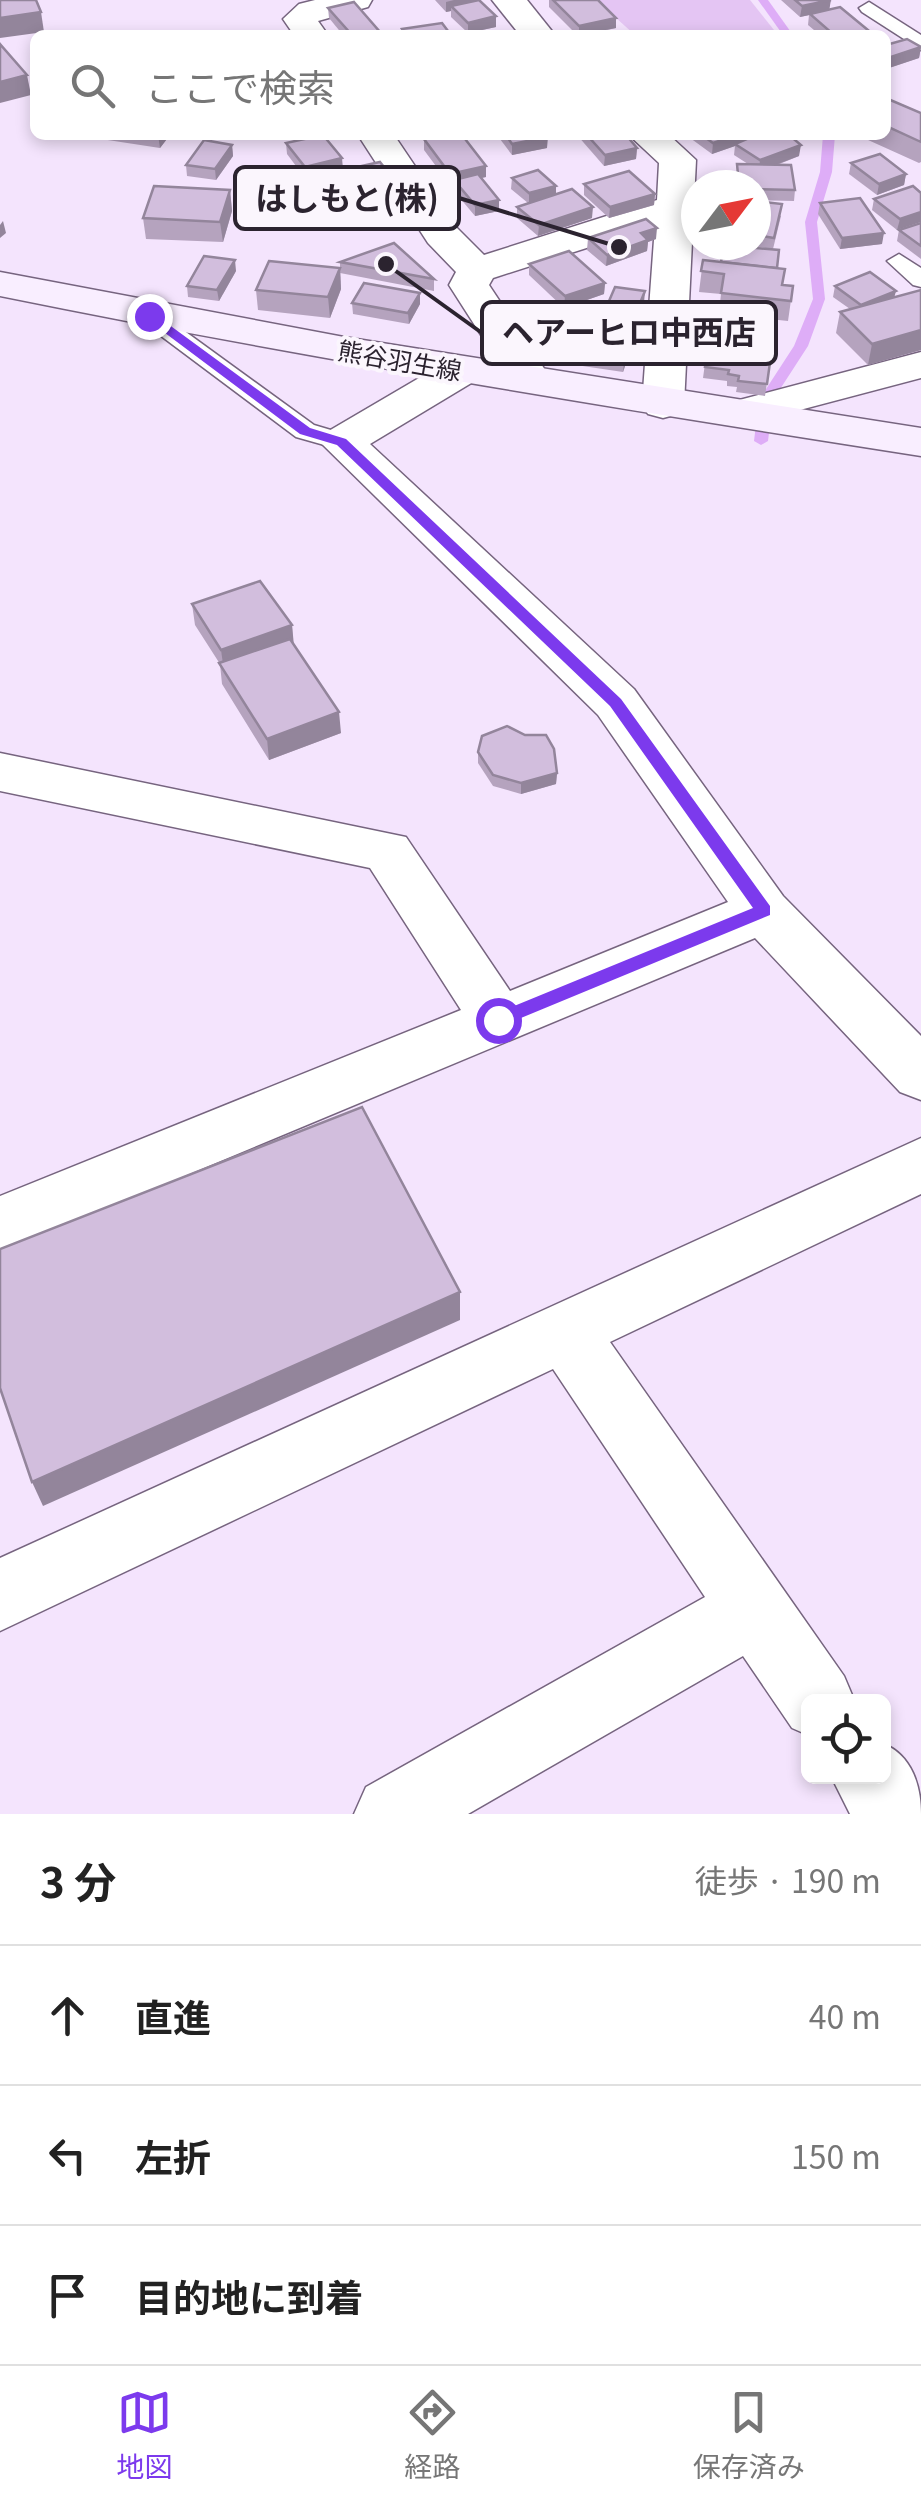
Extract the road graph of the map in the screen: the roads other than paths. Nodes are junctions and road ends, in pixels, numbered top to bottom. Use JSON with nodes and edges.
{"nodes":[{"id":1,"x":356,"y":0,"type":"edge"},
{"id":2,"x":509,"y":0,"type":"edge"},
{"id":3,"x":869,"y":8,"type":"dead end"},
{"id":4,"x":307,"y":30,"type":"edge"},
{"id":5,"x":534,"y":30,"type":"edge"},
{"id":6,"x":921,"y":44,"type":"edge"},
{"id":7,"x":379,"y":140,"type":"edge"},
{"id":8,"x":653,"y":140,"type":"edge"},
{"id":9,"x":677,"y":206,"type":"junction"},
{"id":10,"x":900,"y":260,"type":"dead end"},
{"id":11,"x":477,"y":270,"type":"junction"},
{"id":12,"x":921,"y":280,"type":"edge"},
{"id":13,"x":0,"y":284,"type":"edge"},
{"id":14,"x":149,"y":316,"type":"junction"},
{"id":15,"x":921,"y":365,"type":"edge"},
{"id":16,"x":464,"y":370,"type":"junction"},
{"id":17,"x":530,"y":379,"type":"junction"},
{"id":18,"x":663,"y":405,"type":"junction"},
{"id":19,"x":766,"y":412,"type":"junction"},
{"id":20,"x":342,"y":442,"type":"junction"},
{"id":21,"x":921,"y":442,"type":"edge"},
{"id":22,"x":0,"y":772,"type":"edge"},
{"id":23,"x":764,"y":911,"type":"junction"},
{"id":24,"x":498,"y":1020,"type":"junction"},
{"id":25,"x":921,"y":1075,"type":"edge"},
{"id":26,"x":921,"y":1165,"type":"edge"},
{"id":27,"x":0,"y":1225,"type":"edge"},
{"id":28,"x":565,"y":1332,"type":"junction"},
{"id":29,"x":0,"y":1595,"type":"edge"},
{"id":30,"x":755,"y":1609,"type":"junction"},
{"id":31,"x":813,"y":1694,"type":"edge"},
{"id":32,"x":874,"y":1784,"type":"edge"},
{"id":33,"x":393,"y":1814,"type":"edge"},
{"id":34,"x":895,"y":1814,"type":"edge"}],
"edges":[{"from":1,"to":4,"type":"street"},
{"from":2,"to":5,"type":"street"},
{"from":3,"to":6,"type":"lane"},
{"from":7,"to":11,"type":"street"},
{"from":8,"to":9,"type":"street"},
{"from":9,"to":11,"type":"street"},
{"from":9,"to":18,"type":"street"},
{"from":10,"to":12,"type":"lane"},
{"from":11,"to":17,"type":"street"},
{"from":13,"to":14,"type":"main road","name":"熊谷羽生線"},
{"from":14,"to":16,"type":"main road","name":"熊谷羽生線"},
{"from":14,"to":20,"type":"lane"},
{"from":15,"to":19,"type":"street"},
{"from":16,"to":17,"type":"main road","name":"熊谷羽生線"},
{"from":16,"to":20,"type":"street"},
{"from":17,"to":18,"type":"main road","name":"熊谷羽生線"},
{"from":18,"to":19,"type":"main road","name":"熊谷羽生線"},
{"from":19,"to":21,"type":"main road","name":"熊谷羽生線"},
{"from":20,"to":23,"type":"street"},
{"from":22,"to":24,"type":"street"},
{"from":23,"to":24,"type":"street"},
{"from":23,"to":25,"type":"street"},
{"from":24,"to":27,"type":"street"},
{"from":26,"to":28,"type":"street"},
{"from":28,"to":29,"type":"street"},
{"from":28,"to":30,"type":"street"},
{"from":30,"to":31,"type":"street"},
{"from":30,"to":33,"type":"street"},
{"from":32,"to":34,"type":"street"}]}
